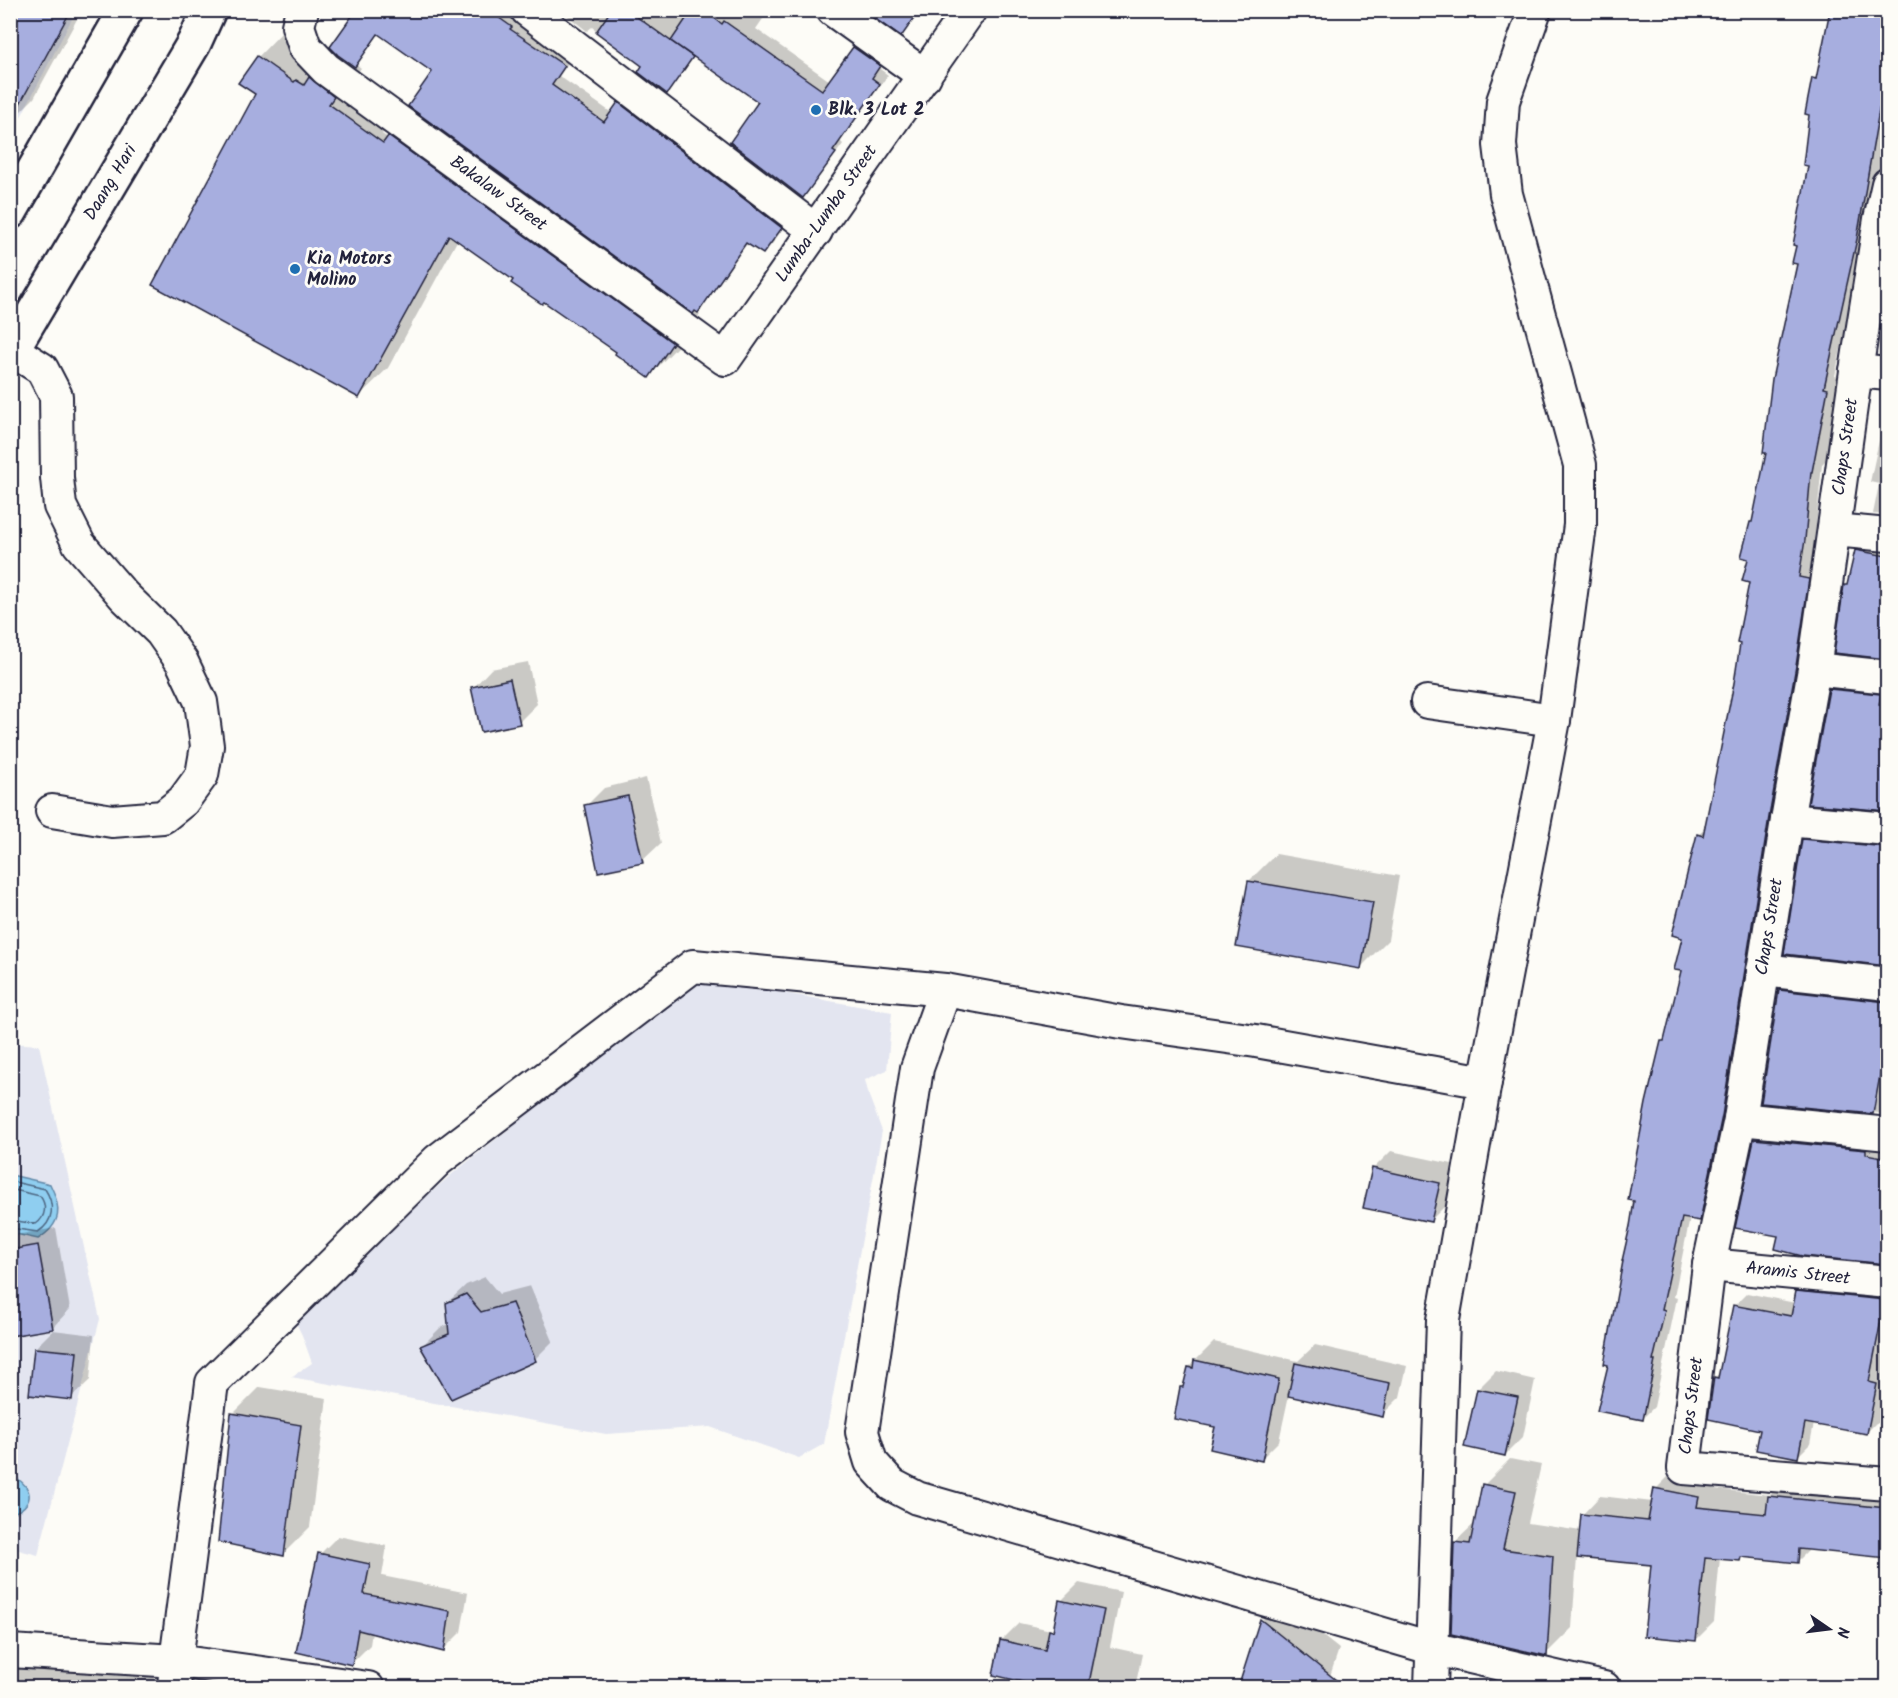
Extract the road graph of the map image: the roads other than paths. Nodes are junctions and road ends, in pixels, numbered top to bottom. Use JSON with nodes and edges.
{"nodes":[{"id":1,"x":126,"y":10,"type":"edge"},
{"id":2,"x":208,"y":10,"type":"edge"},
{"id":3,"x":302,"y":10,"type":"edge"},
{"id":4,"x":527,"y":10,"type":"edge"},
{"id":5,"x":834,"y":10,"type":"edge"},
{"id":6,"x":970,"y":10,"type":"edge"},
{"id":7,"x":1535,"y":10,"type":"edge"},
{"id":8,"x":926,"y":76,"type":"junction"},
{"id":9,"x":1887,"y":184,"type":"edge"},
{"id":10,"x":10,"y":212,"type":"edge"},
{"id":11,"x":1884,"y":219,"type":"edge"},
{"id":12,"x":816,"y":231,"type":"junction"},
{"id":13,"x":11,"y":351,"type":"edge"},
{"id":14,"x":725,"y":359,"type":"joint"},
{"id":15,"x":1856,"y":371,"type":"junction"},
{"id":16,"x":1887,"y":374,"type":"edge"},
{"id":17,"x":1834,"y":530,"type":"junction"},
{"id":18,"x":1887,"y":535,"type":"edge"},
{"id":19,"x":1814,"y":669,"type":"junction"},
{"id":20,"x":1887,"y":677,"type":"edge"},
{"id":21,"x":1427,"y":702,"type":"dead end"},
{"id":22,"x":1554,"y":720,"type":"junction"},
{"id":23,"x":52,"y":811,"type":"dead end"},
{"id":24,"x":1787,"y":820,"type":"junction"},
{"id":25,"x":1887,"y":829,"type":"edge"},
{"id":26,"x":1763,"y":970,"type":"junction"},
{"id":27,"x":1887,"y":984,"type":"edge"},
{"id":28,"x":945,"y":990,"type":"junction"},
{"id":29,"x":1485,"y":1082,"type":"junction"},
{"id":30,"x":1740,"y":1119,"type":"junction"},
{"id":31,"x":1887,"y":1134,"type":"edge"},
{"id":32,"x":1709,"y":1265,"type":"junction"},
{"id":33,"x":1887,"y":1282,"type":"edge"},
{"id":34,"x":1887,"y":1484,"type":"edge"},
{"id":35,"x":1431,"y":1648,"type":"junction"},
{"id":36,"x":10,"y":1651,"type":"edge"},
{"id":37,"x":175,"y":1674,"type":"edge"},
{"id":38,"x":368,"y":1688,"type":"edge"},
{"id":39,"x":1431,"y":1688,"type":"edge"},
{"id":40,"x":1604,"y":1688,"type":"edge"}],
"edges":[{"from":1,"to":10,"type":"main road"},
{"from":2,"to":13,"type":"main road","name":"Daang Hari"},
{"from":3,"to":14,"type":"street","name":"Bakalaw Street"},
{"from":4,"to":12,"type":"street"},
{"from":5,"to":8,"type":"street"},
{"from":6,"to":8,"type":"street","name":"Lumba-Lumba Street"},
{"from":7,"to":22,"type":"street"},
{"from":8,"to":12,"type":"street","name":"Lumba-Lumba Street"},
{"from":9,"to":11,"type":"street","name":"Chaps Street"},
{"from":11,"to":15,"type":"street","name":"Chaps Street"},
{"from":12,"to":14,"type":"street","name":"Lumba-Lumba Street"},
{"from":13,"to":23,"type":"street"},
{"from":15,"to":16,"type":"street"},
{"from":15,"to":17,"type":"street","name":"Chaps Street"},
{"from":17,"to":18,"type":"street"},
{"from":17,"to":19,"type":"street","name":"Chaps Street"},
{"from":19,"to":20,"type":"street"},
{"from":19,"to":24,"type":"street","name":"Chaps Street"},
{"from":21,"to":22,"type":"street"},
{"from":22,"to":29,"type":"street"},
{"from":24,"to":25,"type":"street"},
{"from":24,"to":26,"type":"street","name":"Chaps Street"},
{"from":26,"to":27,"type":"street"},
{"from":26,"to":30,"type":"street","name":"Chaps Street"},
{"from":28,"to":29,"type":"street"},
{"from":28,"to":35,"type":"street"},
{"from":28,"to":37,"type":"street"},
{"from":29,"to":35,"type":"street"},
{"from":30,"to":31,"type":"street"},
{"from":30,"to":32,"type":"street","name":"Chaps Street"},
{"from":32,"to":33,"type":"street","name":"Aramis Street"},
{"from":32,"to":34,"type":"street","name":"Chaps Street"},
{"from":35,"to":39,"type":"street"},
{"from":35,"to":40,"type":"street"},
{"from":36,"to":37,"type":"street"},
{"from":37,"to":38,"type":"street"}]}
